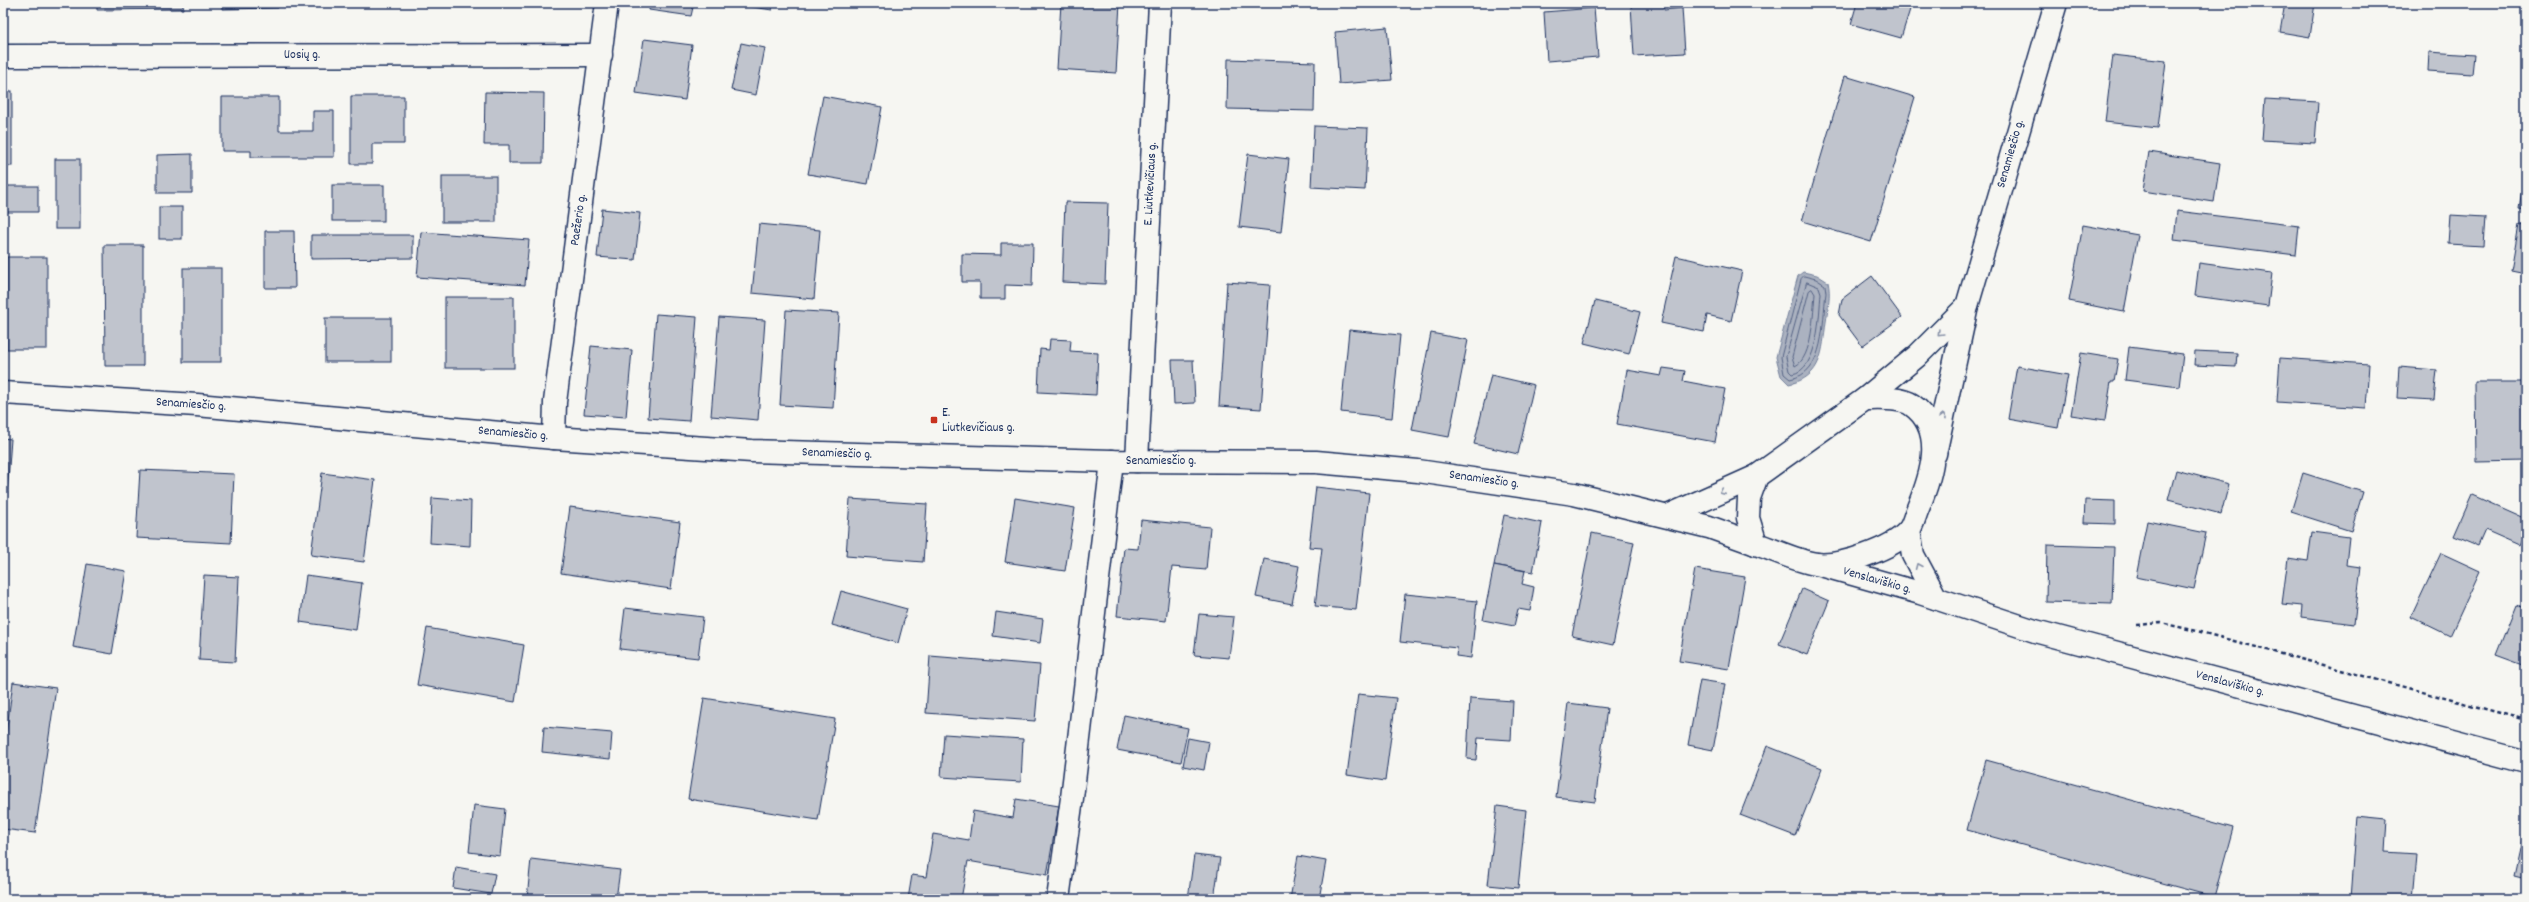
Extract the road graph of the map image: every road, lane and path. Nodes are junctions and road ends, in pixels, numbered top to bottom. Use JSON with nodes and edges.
{"nodes":[{"id":1,"x":607,"y":3,"type":"edge"},
{"id":2,"x":1160,"y":3,"type":"edge"},
{"id":3,"x":2056,"y":3,"type":"edge"},
{"id":4,"x":601,"y":55,"type":"junction"},
{"id":5,"x":3,"y":56,"type":"edge"},
{"id":6,"x":1967,"y":306,"type":"junction"},
{"id":7,"x":3,"y":393,"type":"edge"},
{"id":8,"x":1864,"y":399,"type":"junction"},
{"id":9,"x":554,"y":438,"type":"junction"},
{"id":10,"x":1935,"y":454,"type":"junction"},
{"id":11,"x":1137,"y":460,"type":"junction"},
{"id":12,"x":1112,"y":461,"type":"junction"},
{"id":13,"x":1757,"y":476,"type":"junction"},
{"id":14,"x":1668,"y":516,"type":"junction"},
{"id":15,"x":1909,"y":530,"type":"junction"},
{"id":16,"x":1756,"y":544,"type":"junction"},
{"id":17,"x":1817,"y":564,"type":"junction"},
{"id":18,"x":1936,"y":598,"type":"junction"},
{"id":19,"x":2134,"y":625,"type":"dead end"},
{"id":20,"x":2526,"y":720,"type":"edge"},
{"id":21,"x":2526,"y":762,"type":"edge"},
{"id":22,"x":1058,"y":899,"type":"edge"}],
"edges":[{"from":1,"to":4,"type":"main road","name":"Paežerio g."},
{"from":2,"to":11,"type":"main road","name":"E. Liutkevičiaus g."},
{"from":3,"to":6,"type":"main road","name":"Senamiesčio g."},
{"from":4,"to":5,"type":"main road","name":"Uosių g."},
{"from":4,"to":9,"type":"main road","name":"Paežerio g."},
{"from":6,"to":8,"type":"main road","name":"Senamiesčio g.","one_way":true},
{"from":10,"to":6,"type":"main road","name":"Senamiesčio g.","one_way":true},
{"from":7,"to":9,"type":"main road","name":"Senamiesčio g."},
{"from":8,"to":10,"type":"main road"},
{"from":8,"to":13,"type":"main road","name":"Senamiesčio g."},
{"from":9,"to":12,"type":"main road","name":"Senamiesčio g."},
{"from":10,"to":15,"type":"main road","name":"Senamiesčio g."},
{"from":11,"to":12,"type":"main road","name":"Senamiesčio g."},
{"from":11,"to":14,"type":"main road","name":"Senamiesčio g."},
{"from":12,"to":22,"type":"main road"},
{"from":13,"to":14,"type":"main road","one_way":true},
{"from":13,"to":16,"type":"main road"},
{"from":14,"to":16,"type":"main road","name":"Senamiesčio g."},
{"from":15,"to":17,"type":"main road"},
{"from":18,"to":15,"type":"main road","name":"Venslaviškio g.","one_way":true},
{"from":16,"to":17,"type":"main road","name":"Venslaviškio g."},
{"from":17,"to":18,"type":"main road","name":"Venslaviškio g."},
{"from":18,"to":21,"type":"main road","name":"Venslaviškio g."},
{"from":19,"to":20,"type":"path"}]}
